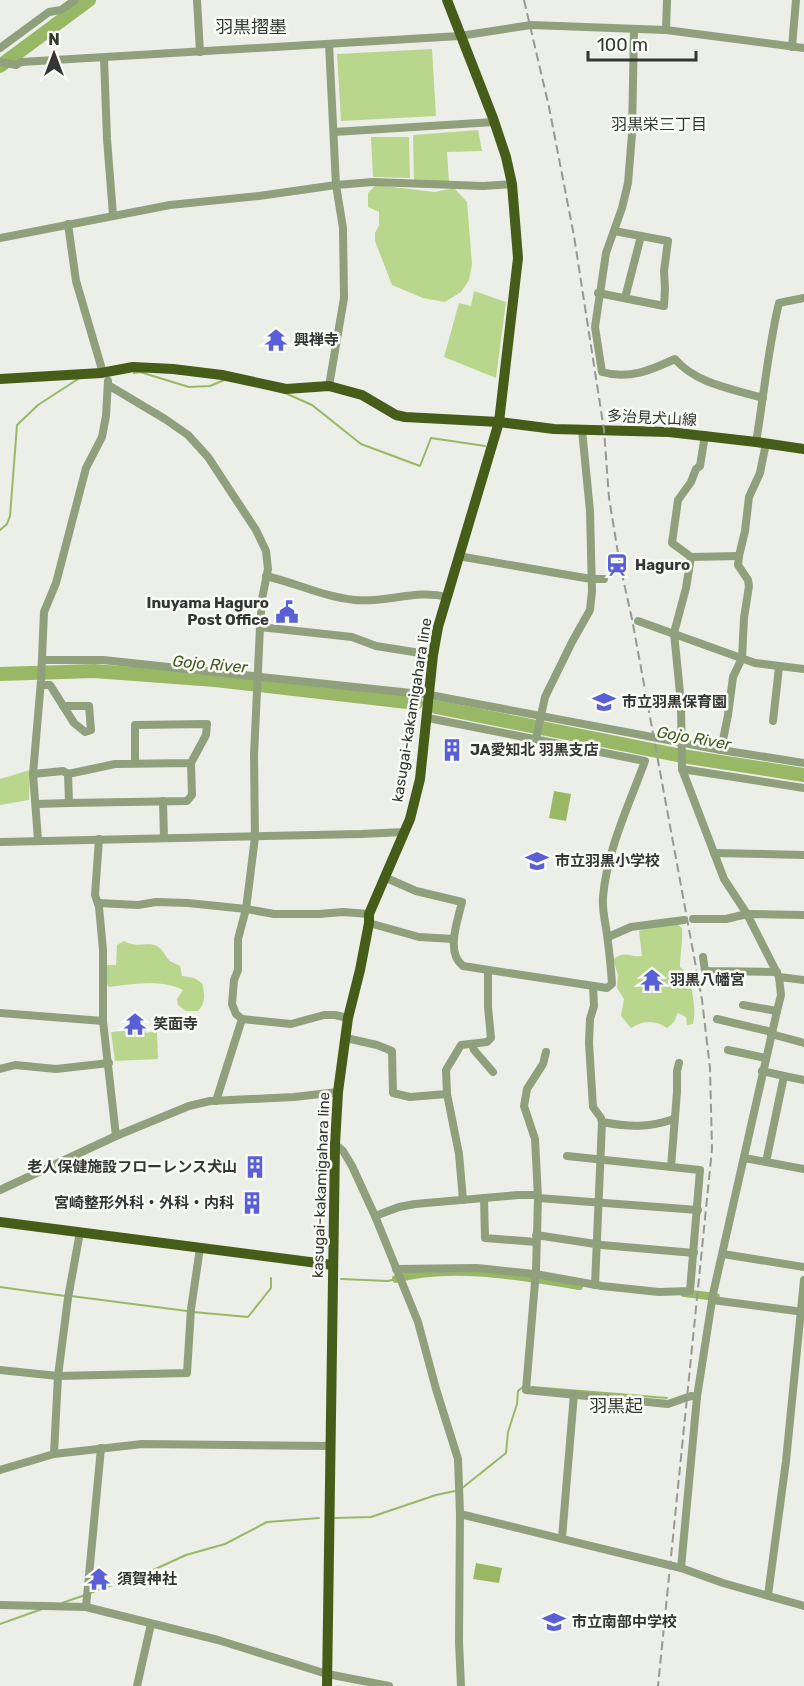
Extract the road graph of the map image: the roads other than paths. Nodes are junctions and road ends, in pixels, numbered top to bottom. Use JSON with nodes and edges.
{"nodes":[{"id":1,"x":75,"y":0,"type":"edge"},
{"id":2,"x":197,"y":0,"type":"edge"},
{"id":3,"x":447,"y":0,"type":"edge"},
{"id":4,"x":667,"y":0,"type":"edge"},
{"id":5,"x":796,"y":0,"type":"edge"},
{"id":6,"x":633,"y":29,"type":"junction"},
{"id":7,"x":666,"y":30,"type":"junction"},
{"id":8,"x":460,"y":36,"type":"junction"},
{"id":9,"x":329,"y":44,"type":"junction"},
{"id":10,"x":792,"y":47,"type":"junction"},
{"id":11,"x":0,"y":48,"type":"edge"},
{"id":12,"x":804,"y":48,"type":"edge"},
{"id":13,"x":200,"y":52,"type":"junction"},
{"id":14,"x":104,"y":58,"type":"junction"},
{"id":15,"x":0,"y":62,"type":"edge"},
{"id":16,"x":494,"y":122,"type":"junction"},
{"id":17,"x":334,"y":132,"type":"junction"},
{"id":18,"x":336,"y":184,"type":"junction"},
{"id":19,"x":512,"y":184,"type":"junction"},
{"id":20,"x":113,"y":215,"type":"junction"},
{"id":21,"x":68,"y":224,"type":"junction"},
{"id":22,"x":614,"y":231,"type":"junction"},
{"id":23,"x":641,"y":236,"type":"junction"},
{"id":24,"x":0,"y":238,"type":"edge"},
{"id":25,"x":598,"y":293,"type":"junction"},
{"id":26,"x":625,"y":298,"type":"junction"},
{"id":27,"x":804,"y":298,"type":"edge"},
{"id":28,"x":103,"y":373,"type":"junction"},
{"id":29,"x":0,"y":379,"type":"edge"},
{"id":30,"x":108,"y":385,"type":"junction"},
{"id":31,"x":329,"y":386,"type":"junction"},
{"id":32,"x":763,"y":398,"type":"junction"},
{"id":33,"x":499,"y":422,"type":"junction"},
{"id":34,"x":582,"y":430,"type":"junction"},
{"id":35,"x":705,"y":435,"type":"junction"},
{"id":36,"x":761,"y":442,"type":"junction"},
{"id":37,"x":804,"y":449,"type":"edge"},
{"id":38,"x":458,"y":556,"type":"junction"},
{"id":39,"x":739,"y":556,"type":"junction"},
{"id":40,"x":691,"y":557,"type":"junction"},
{"id":41,"x":266,"y":576,"type":"junction"},
{"id":42,"x":591,"y":579,"type":"junction"},
{"id":43,"x":604,"y":579,"type":"dead end"},
{"id":44,"x":447,"y":597,"type":"junction"},
{"id":45,"x":638,"y":621,"type":"dead end"},
{"id":46,"x":260,"y":627,"type":"junction"},
{"id":47,"x":674,"y":633,"type":"junction"},
{"id":48,"x":433,"y":655,"type":"junction"},
{"id":49,"x":742,"y":658,"type":"junction"},
{"id":50,"x":42,"y":663,"type":"junction"},
{"id":51,"x":779,"y":667,"type":"junction"},
{"id":52,"x":804,"y":669,"type":"edge"},
{"id":53,"x":258,"y":677,"type":"junction"},
{"id":54,"x":41,"y":683,"type":"junction"},
{"id":55,"x":430,"y":695,"type":"junction"},
{"id":56,"x":63,"y":706,"type":"dead end"},
{"id":57,"x":540,"y":717,"type":"junction"},
{"id":58,"x":428,"y":718,"type":"junction"},
{"id":59,"x":773,"y":721,"type":"dead end"},
{"id":60,"x":536,"y":739,"type":"junction"},
{"id":61,"x":682,"y":744,"type":"junction"},
{"id":62,"x":721,"y":750,"type":"junction"},
{"id":63,"x":135,"y":762,"type":"junction"},
{"id":64,"x":191,"y":762,"type":"junction"},
{"id":65,"x":804,"y":763,"type":"edge"},
{"id":66,"x":682,"y":767,"type":"junction"},
{"id":67,"x":33,"y":774,"type":"junction"},
{"id":68,"x":68,"y":774,"type":"junction"},
{"id":69,"x":804,"y":788,"type":"edge"},
{"id":70,"x":163,"y":801,"type":"junction"},
{"id":71,"x":69,"y":803,"type":"junction"},
{"id":72,"x":36,"y":804,"type":"junction"},
{"id":73,"x":405,"y":832,"type":"junction"},
{"id":74,"x":255,"y":837,"type":"junction"},
{"id":75,"x":164,"y":838,"type":"junction"},
{"id":76,"x":99,"y":839,"type":"junction"},
{"id":77,"x":38,"y":840,"type":"junction"},
{"id":78,"x":0,"y":842,"type":"edge"},
{"id":79,"x":714,"y":853,"type":"junction"},
{"id":80,"x":804,"y":855,"type":"edge"},
{"id":81,"x":384,"y":877,"type":"junction"},
{"id":82,"x":98,"y":903,"type":"junction"},
{"id":83,"x":246,"y":909,"type":"junction"},
{"id":84,"x":747,"y":914,"type":"junction"},
{"id":85,"x":804,"y":915,"type":"edge"},
{"id":86,"x":369,"y":918,"type":"junction"},
{"id":87,"x":693,"y":919,"type":"dead end"},
{"id":88,"x":684,"y":920,"type":"dead end"},
{"id":89,"x":608,"y":936,"type":"junction"},
{"id":90,"x":454,"y":939,"type":"junction"},
{"id":91,"x":703,"y":957,"type":"dead end"},
{"id":92,"x":488,"y":971,"type":"junction"},
{"id":93,"x":778,"y":974,"type":"junction"},
{"id":94,"x":804,"y":980,"type":"edge"},
{"id":95,"x":593,"y":986,"type":"junction"},
{"id":96,"x":743,"y":1005,"type":"dead end"},
{"id":97,"x":777,"y":1011,"type":"junction"},
{"id":98,"x":0,"y":1013,"type":"edge"},
{"id":99,"x":348,"y":1018,"type":"junction"},
{"id":100,"x":242,"y":1019,"type":"junction"},
{"id":101,"x":717,"y":1019,"type":"dead end"},
{"id":102,"x":104,"y":1021,"type":"junction"},
{"id":103,"x":772,"y":1033,"type":"junction"},
{"id":104,"x":345,"y":1038,"type":"junction"},
{"id":105,"x":804,"y":1043,"type":"edge"},
{"id":106,"x":472,"y":1044,"type":"junction"},
{"id":107,"x":728,"y":1050,"type":"dead end"},
{"id":108,"x":546,"y":1052,"type":"dead end"},
{"id":109,"x":766,"y":1058,"type":"junction"},
{"id":110,"x":109,"y":1063,"type":"junction"},
{"id":111,"x":679,"y":1063,"type":"dead end"},
{"id":112,"x":0,"y":1069,"type":"edge"},
{"id":113,"x":762,"y":1071,"type":"junction"},
{"id":114,"x":493,"y":1072,"type":"dead end"},
{"id":115,"x":784,"y":1076,"type":"junction"},
{"id":116,"x":804,"y":1080,"type":"edge"},
{"id":117,"x":338,"y":1092,"type":"junction"},
{"id":118,"x":447,"y":1094,"type":"junction"},
{"id":119,"x":216,"y":1101,"type":"junction"},
{"id":120,"x":674,"y":1119,"type":"junction"},
{"id":121,"x":602,"y":1122,"type":"junction"},
{"id":122,"x":116,"y":1136,"type":"junction"},
{"id":123,"x":335,"y":1144,"type":"junction"},
{"id":124,"x":567,"y":1156,"type":"dead end"},
{"id":125,"x":744,"y":1158,"type":"junction"},
{"id":126,"x":601,"y":1159,"type":"junction"},
{"id":127,"x":766,"y":1162,"type":"junction"},
{"id":128,"x":671,"y":1167,"type":"junction"},
{"id":129,"x":804,"y":1169,"type":"edge"},
{"id":130,"x":0,"y":1190,"type":"edge"},
{"id":131,"x":538,"y":1196,"type":"junction"},
{"id":132,"x":484,"y":1198,"type":"junction"},
{"id":133,"x":463,"y":1200,"type":"junction"},
{"id":134,"x":599,"y":1201,"type":"junction"},
{"id":135,"x":698,"y":1210,"type":"junction"},
{"id":136,"x":375,"y":1216,"type":"junction"},
{"id":137,"x":0,"y":1222,"type":"edge"},
{"id":138,"x":80,"y":1232,"type":"junction"},
{"id":139,"x":536,"y":1239,"type":"junction"},
{"id":140,"x":597,"y":1244,"type":"junction"},
{"id":141,"x":200,"y":1248,"type":"junction"},
{"id":142,"x":694,"y":1252,"type":"junction"},
{"id":143,"x":723,"y":1254,"type":"junction"},
{"id":144,"x":333,"y":1265,"type":"junction"},
{"id":145,"x":804,"y":1267,"type":"edge"},
{"id":146,"x":396,"y":1269,"type":"junction"},
{"id":147,"x":535,"y":1274,"type":"junction"},
{"id":148,"x":804,"y":1280,"type":"edge"},
{"id":149,"x":595,"y":1285,"type":"junction"},
{"id":150,"x":712,"y":1297,"type":"junction"},
{"id":151,"x":803,"y":1310,"type":"edge"},
{"id":152,"x":0,"y":1370,"type":"edge"},
{"id":153,"x":58,"y":1376,"type":"junction"},
{"id":154,"x":574,"y":1394,"type":"junction"},
{"id":155,"x":698,"y":1397,"type":"junction"},
{"id":156,"x":330,"y":1446,"type":"junction"},
{"id":157,"x":102,"y":1448,"type":"junction"},
{"id":158,"x":54,"y":1454,"type":"junction"},
{"id":159,"x":0,"y":1470,"type":"edge"},
{"id":160,"x":460,"y":1514,"type":"junction"},
{"id":161,"x":562,"y":1538,"type":"junction"},
{"id":162,"x":681,"y":1568,"type":"junction"},
{"id":163,"x":768,"y":1594,"type":"junction"},
{"id":164,"x":0,"y":1605,"type":"edge"},
{"id":165,"x":804,"y":1606,"type":"edge"},
{"id":166,"x":86,"y":1607,"type":"junction"},
{"id":167,"x":151,"y":1624,"type":"junction"},
{"id":168,"x":327,"y":1674,"type":"junction"},
{"id":169,"x":137,"y":1686,"type":"edge"},
{"id":170,"x":327,"y":1686,"type":"edge"},
{"id":171,"x":389,"y":1686,"type":"edge"},
{"id":172,"x":461,"y":1686,"type":"edge"}],
"edges":[{"from":1,"to":11,"type":"street"},
{"from":2,"to":13,"type":"street"},
{"from":3,"to":8,"type":"main road","name":"kasugai-kakamigahara line"},
{"from":4,"to":7,"type":"street"},
{"from":5,"to":10,"type":"street"},
{"from":6,"to":7,"type":"street"},
{"from":6,"to":8,"type":"street"},
{"from":6,"to":22,"type":"street"},
{"from":7,"to":10,"type":"street"},
{"from":8,"to":9,"type":"street"},
{"from":8,"to":16,"type":"main road","name":"kasugai-kakamigahara line"},
{"from":9,"to":13,"type":"street"},
{"from":9,"to":17,"type":"street"},
{"from":10,"to":12,"type":"street"},
{"from":13,"to":14,"type":"street"},
{"from":14,"to":15,"type":"street"},
{"from":14,"to":20,"type":"street"},
{"from":16,"to":17,"type":"street"},
{"from":16,"to":19,"type":"main road","name":"kasugai-kakamigahara line"},
{"from":17,"to":18,"type":"street"},
{"from":18,"to":19,"type":"street"},
{"from":18,"to":20,"type":"street"},
{"from":18,"to":31,"type":"street"},
{"from":19,"to":33,"type":"main road","name":"kasugai-kakamigahara line"},
{"from":20,"to":21,"type":"street"},
{"from":21,"to":24,"type":"street"},
{"from":21,"to":28,"type":"street"},
{"from":22,"to":23,"type":"street"},
{"from":22,"to":25,"type":"street"},
{"from":23,"to":26,"type":"street"},
{"from":23,"to":26,"type":"street"},
{"from":25,"to":26,"type":"street"},
{"from":25,"to":32,"type":"street"},
{"from":27,"to":32,"type":"street"},
{"from":28,"to":29,"type":"main road","name":"多治見犬山線"},
{"from":28,"to":30,"type":"street"},
{"from":28,"to":31,"type":"main road","name":"多治見犬山線"},
{"from":30,"to":41,"type":"street"},
{"from":30,"to":50,"type":"street"},
{"from":31,"to":33,"type":"main road","name":"多治見犬山線"},
{"from":32,"to":36,"type":"street"},
{"from":33,"to":34,"type":"main road","name":"多治見犬山線"},
{"from":33,"to":38,"type":"main road","name":"kasugai-kakamigahara line"},
{"from":34,"to":35,"type":"main road","name":"多治見犬山線"},
{"from":34,"to":42,"type":"street"},
{"from":35,"to":36,"type":"main road","name":"多治見犬山線"},
{"from":35,"to":40,"type":"street"},
{"from":36,"to":37,"type":"main road","name":"多治見犬山線"},
{"from":36,"to":39,"type":"street"},
{"from":38,"to":42,"type":"street"},
{"from":38,"to":44,"type":"main road","name":"kasugai-kakamigahara line"},
{"from":39,"to":40,"type":"street"},
{"from":39,"to":49,"type":"street"},
{"from":40,"to":47,"type":"street"},
{"from":41,"to":44,"type":"street"},
{"from":41,"to":46,"type":"street"},
{"from":42,"to":43,"type":"street"},
{"from":42,"to":57,"type":"street"},
{"from":44,"to":48,"type":"main road","name":"kasugai-kakamigahara line"},
{"from":45,"to":47,"type":"street"},
{"from":46,"to":48,"type":"street"},
{"from":46,"to":53,"type":"street"},
{"from":47,"to":49,"type":"street"},
{"from":47,"to":61,"type":"street"},
{"from":48,"to":55,"type":"main road","name":"kasugai-kakamigahara line"},
{"from":49,"to":51,"type":"street"},
{"from":49,"to":62,"type":"street"},
{"from":50,"to":53,"type":"street"},
{"from":50,"to":54,"type":"street"},
{"from":51,"to":52,"type":"street"},
{"from":51,"to":59,"type":"street"},
{"from":53,"to":55,"type":"street"},
{"from":53,"to":74,"type":"street"},
{"from":54,"to":56,"type":"street"},
{"from":54,"to":67,"type":"street"},
{"from":55,"to":57,"type":"street"},
{"from":55,"to":58,"type":"main road","name":"kasugai-kakamigahara line"},
{"from":57,"to":60,"type":"street"},
{"from":57,"to":61,"type":"street"},
{"from":58,"to":60,"type":"street"},
{"from":58,"to":73,"type":"main road","name":"kasugai-kakamigahara line"},
{"from":60,"to":89,"type":"street"},
{"from":61,"to":62,"type":"street"},
{"from":61,"to":66,"type":"street"},
{"from":62,"to":65,"type":"street"},
{"from":63,"to":64,"type":"street"},
{"from":63,"to":64,"type":"street"},
{"from":63,"to":68,"type":"street"},
{"from":64,"to":70,"type":"street"},
{"from":66,"to":69,"type":"street"},
{"from":66,"to":79,"type":"street"},
{"from":67,"to":68,"type":"street"},
{"from":67,"to":72,"type":"street"},
{"from":68,"to":71,"type":"street"},
{"from":70,"to":71,"type":"street"},
{"from":70,"to":75,"type":"street"},
{"from":71,"to":72,"type":"street"},
{"from":72,"to":77,"type":"street"},
{"from":73,"to":74,"type":"street"},
{"from":73,"to":81,"type":"main road","name":"kasugai-kakamigahara line"},
{"from":74,"to":75,"type":"street"},
{"from":74,"to":83,"type":"street"},
{"from":75,"to":76,"type":"street"},
{"from":76,"to":77,"type":"street"},
{"from":76,"to":82,"type":"street"},
{"from":77,"to":78,"type":"street"},
{"from":79,"to":80,"type":"street"},
{"from":79,"to":84,"type":"street"},
{"from":81,"to":86,"type":"main road","name":"kasugai-kakamigahara line"},
{"from":81,"to":90,"type":"street"},
{"from":82,"to":83,"type":"street"},
{"from":82,"to":102,"type":"street"},
{"from":83,"to":86,"type":"street"},
{"from":83,"to":100,"type":"street"},
{"from":84,"to":85,"type":"street"},
{"from":84,"to":87,"type":"street"},
{"from":84,"to":93,"type":"street"},
{"from":86,"to":90,"type":"street"},
{"from":86,"to":99,"type":"main road","name":"kasugai-kakamigahara line"},
{"from":88,"to":89,"type":"street"},
{"from":89,"to":95,"type":"street"},
{"from":90,"to":92,"type":"street"},
{"from":91,"to":93,"type":"street"},
{"from":92,"to":95,"type":"street"},
{"from":92,"to":106,"type":"street"},
{"from":93,"to":94,"type":"street"},
{"from":93,"to":97,"type":"street"},
{"from":95,"to":121,"type":"street"},
{"from":96,"to":97,"type":"street"},
{"from":97,"to":103,"type":"street"},
{"from":98,"to":102,"type":"street"},
{"from":99,"to":100,"type":"street"},
{"from":99,"to":104,"type":"main road","name":"kasugai-kakamigahara line"},
{"from":100,"to":119,"type":"street"},
{"from":101,"to":103,"type":"street"},
{"from":102,"to":110,"type":"street"},
{"from":103,"to":105,"type":"street"},
{"from":103,"to":109,"type":"street"},
{"from":104,"to":117,"type":"main road","name":"kasugai-kakamigahara line"},
{"from":104,"to":118,"type":"street"},
{"from":106,"to":114,"type":"street"},
{"from":106,"to":118,"type":"street"},
{"from":107,"to":109,"type":"street"},
{"from":108,"to":131,"type":"street"},
{"from":109,"to":113,"type":"street"},
{"from":110,"to":112,"type":"street"},
{"from":110,"to":122,"type":"street"},
{"from":111,"to":120,"type":"street"},
{"from":113,"to":115,"type":"street"},
{"from":113,"to":125,"type":"street"},
{"from":115,"to":116,"type":"street"},
{"from":115,"to":127,"type":"street"},
{"from":117,"to":119,"type":"street"},
{"from":117,"to":123,"type":"main road","name":"kasugai-kakamigahara line"},
{"from":118,"to":133,"type":"street"},
{"from":119,"to":122,"type":"street"},
{"from":120,"to":121,"type":"street"},
{"from":120,"to":128,"type":"street"},
{"from":121,"to":126,"type":"street"},
{"from":122,"to":130,"type":"street"},
{"from":123,"to":136,"type":"street"},
{"from":123,"to":144,"type":"main road","name":"kasugai-kakamigahara line"},
{"from":124,"to":126,"type":"street"},
{"from":125,"to":127,"type":"street"},
{"from":125,"to":143,"type":"street"},
{"from":126,"to":128,"type":"street"},
{"from":126,"to":134,"type":"street"},
{"from":127,"to":129,"type":"street"},
{"from":128,"to":135,"type":"street"},
{"from":131,"to":132,"type":"street"},
{"from":131,"to":134,"type":"street"},
{"from":131,"to":139,"type":"street"},
{"from":132,"to":133,"type":"street"},
{"from":132,"to":139,"type":"street"},
{"from":133,"to":136,"type":"street"},
{"from":134,"to":135,"type":"street"},
{"from":134,"to":140,"type":"street"},
{"from":135,"to":142,"type":"street"},
{"from":136,"to":146,"type":"street"},
{"from":137,"to":138,"type":"main road"},
{"from":138,"to":141,"type":"main road"},
{"from":138,"to":153,"type":"street"},
{"from":139,"to":140,"type":"street"},
{"from":139,"to":147,"type":"street"},
{"from":140,"to":142,"type":"street"},
{"from":140,"to":149,"type":"street"},
{"from":141,"to":144,"type":"main road"},
{"from":141,"to":153,"type":"street"},
{"from":142,"to":149,"type":"street"},
{"from":143,"to":145,"type":"street"},
{"from":143,"to":150,"type":"street"},
{"from":144,"to":156,"type":"main road","name":"kasugai-kakamigahara line"},
{"from":146,"to":147,"type":"street"},
{"from":146,"to":160,"type":"street"},
{"from":147,"to":149,"type":"street"},
{"from":147,"to":154,"type":"street"},
{"from":148,"to":151,"type":"street"},
{"from":150,"to":151,"type":"street"},
{"from":150,"to":155,"type":"street"},
{"from":151,"to":163,"type":"street"},
{"from":152,"to":153,"type":"street"},
{"from":153,"to":158,"type":"street"},
{"from":154,"to":155,"type":"street"},
{"from":154,"to":161,"type":"street"},
{"from":155,"to":162,"type":"street"},
{"from":156,"to":157,"type":"street"},
{"from":156,"to":168,"type":"main road","name":"kasugai-kakamigahara line"},
{"from":157,"to":158,"type":"street"},
{"from":157,"to":166,"type":"street"},
{"from":158,"to":159,"type":"street"},
{"from":160,"to":161,"type":"street"},
{"from":160,"to":172,"type":"street"},
{"from":161,"to":162,"type":"street"},
{"from":162,"to":163,"type":"street"},
{"from":163,"to":165,"type":"street"},
{"from":164,"to":166,"type":"street"},
{"from":166,"to":167,"type":"street"},
{"from":167,"to":168,"type":"street"},
{"from":167,"to":169,"type":"street"},
{"from":168,"to":170,"type":"main road","name":"kasugai-kakamigahara line"},
{"from":168,"to":171,"type":"street"}]}
